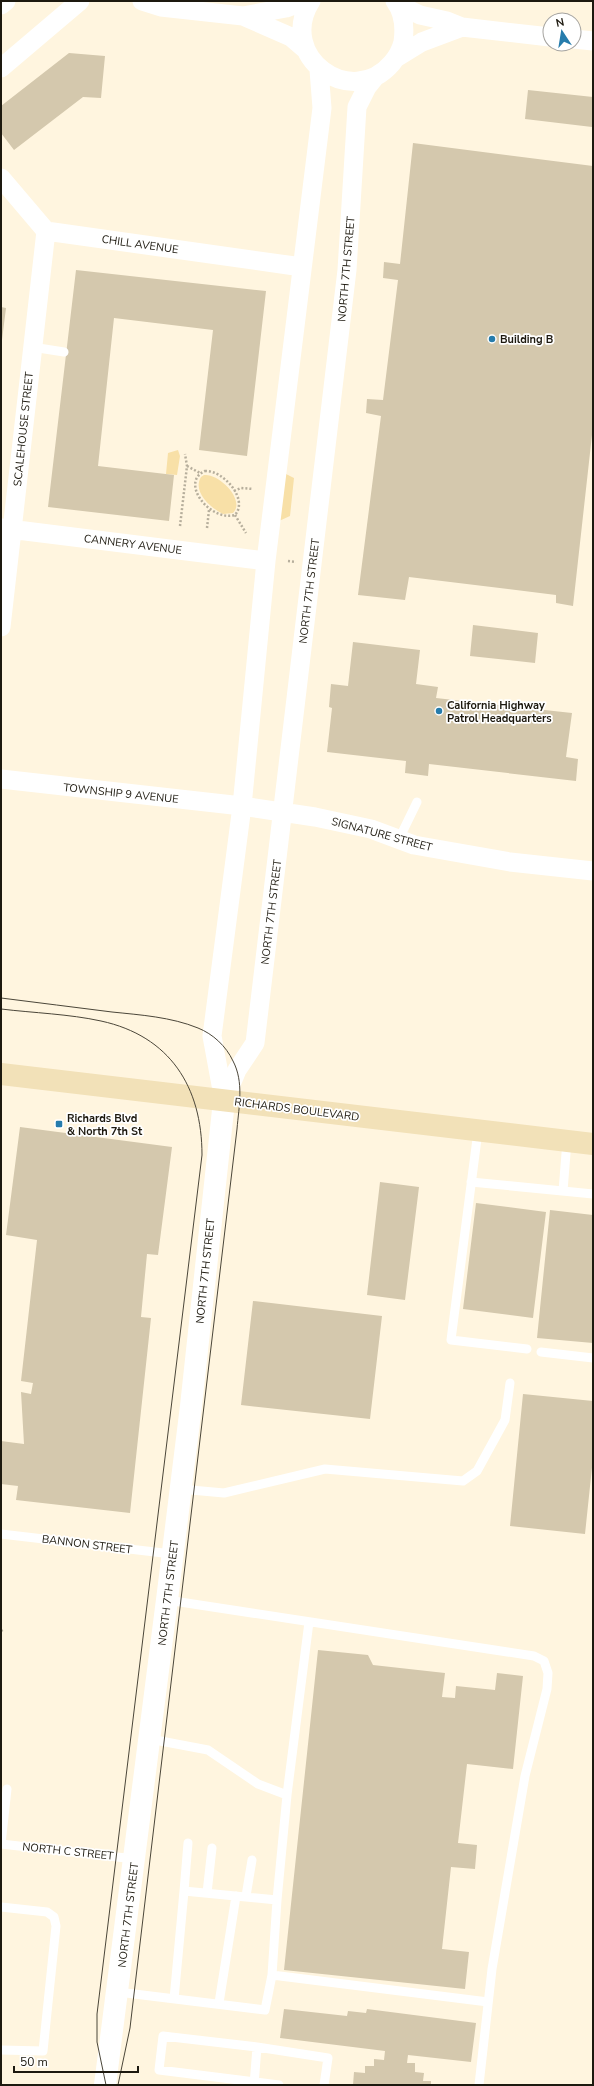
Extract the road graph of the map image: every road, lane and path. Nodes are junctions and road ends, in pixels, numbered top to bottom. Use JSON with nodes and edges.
{"nodes":[{"id":1,"x":6,"y":1,"type":"edge"},
{"id":2,"x":80,"y":1,"type":"edge"},
{"id":3,"x":142,"y":1,"type":"edge"},
{"id":4,"x":305,"y":1,"type":"edge"},
{"id":5,"x":311,"y":1,"type":"edge"},
{"id":6,"x":396,"y":2,"type":"edge"},
{"id":7,"x":1,"y":5,"type":"edge"},
{"id":8,"x":244,"y":16,"type":"junction"},
{"id":9,"x":462,"y":27,"type":"junction"},
{"id":10,"x":542,"y":36,"type":"edge"},
{"id":11,"x":582,"y":40,"type":"edge"},
{"id":12,"x":593,"y":41,"type":"edge"},
{"id":13,"x":305,"y":49,"type":"junction"},
{"id":14,"x":396,"y":58,"type":"junction"},
{"id":15,"x":1,"y":68,"type":"edge"},
{"id":16,"x":319,"y":70,"type":"junction"},
{"id":17,"x":375,"y":77,"type":"junction"},
{"id":18,"x":1,"y":178,"type":"edge"},
{"id":19,"x":46,"y":231,"type":"junction"},
{"id":20,"x":302,"y":267,"type":"junction"},
{"id":21,"x":32,"y":347,"type":"junction"},
{"id":22,"x":64,"y":352,"type":"dead end"},
{"id":23,"x":185,"y":454,"type":"dead end"},
{"id":24,"x":187,"y":466,"type":"junction"},
{"id":25,"x":200,"y":474,"type":"junction"},
{"id":26,"x":253,"y":489,"type":"dead end"},
{"id":27,"x":234,"y":491,"type":"junction"},
{"id":28,"x":209,"y":510,"type":"junction"},
{"id":29,"x":235,"y":516,"type":"junction"},
{"id":30,"x":180,"y":526,"type":"dead end"},
{"id":31,"x":207,"y":528,"type":"dead end"},
{"id":32,"x":6,"y":529,"type":"edge"},
{"id":33,"x":246,"y":532,"type":"dead end"},
{"id":34,"x":266,"y":561,"type":"junction"},
{"id":35,"x":1,"y":627,"type":"edge"},
{"id":36,"x":1,"y":779,"type":"edge"},
{"id":37,"x":417,"y":802,"type":"dead end"},
{"id":38,"x":242,"y":806,"type":"junction"},
{"id":39,"x":282,"y":812,"type":"junction"},
{"id":40,"x":399,"y":839,"type":"junction"},
{"id":41,"x":593,"y":871,"type":"edge"},
{"id":42,"x":1,"y":1074,"type":"edge"},
{"id":43,"x":224,"y":1101,"type":"junction"},
{"id":44,"x":478,"y":1130,"type":"junction"},
{"id":45,"x":567,"y":1141,"type":"junction"},
{"id":46,"x":593,"y":1144,"type":"edge"},
{"id":47,"x":471,"y":1182,"type":"junction"},
{"id":48,"x":563,"y":1191,"type":"junction"},
{"id":49,"x":593,"y":1194,"type":"edge"},
{"id":50,"x":527,"y":1350,"type":"dead end"},
{"id":51,"x":541,"y":1352,"type":"dead end"},
{"id":52,"x":593,"y":1358,"type":"edge"},
{"id":53,"x":510,"y":1383,"type":"dead end"},
{"id":54,"x":180,"y":1489,"type":"junction"},
{"id":55,"x":1,"y":1534,"type":"edge"},
{"id":56,"x":173,"y":1554,"type":"junction"},
{"id":57,"x":167,"y":1600,"type":"junction"},
{"id":58,"x":309,"y":1622,"type":"junction"},
{"id":59,"x":4,"y":1629,"type":"dead end"},
{"id":60,"x":1,"y":1631,"type":"edge"},
{"id":61,"x":150,"y":1739,"type":"junction"},
{"id":62,"x":7,"y":1789,"type":"dead end"},
{"id":63,"x":287,"y":1796,"type":"junction"},
{"id":64,"x":188,"y":1843,"type":"dead end"},
{"id":65,"x":1,"y":1844,"type":"edge"},
{"id":66,"x":212,"y":1848,"type":"dead end"},
{"id":67,"x":135,"y":1859,"type":"junction"},
{"id":68,"x":252,"y":1860,"type":"dead end"},
{"id":69,"x":184,"y":1891,"type":"junction"},
{"id":70,"x":207,"y":1893,"type":"junction"},
{"id":71,"x":236,"y":1896,"type":"junction"},
{"id":72,"x":246,"y":1896,"type":"junction"},
{"id":73,"x":277,"y":1900,"type":"junction"},
{"id":74,"x":1,"y":1907,"type":"edge"},
{"id":75,"x":272,"y":1975,"type":"junction"},
{"id":76,"x":118,"y":1992,"type":"junction"},
{"id":77,"x":174,"y":1999,"type":"junction"},
{"id":78,"x":488,"y":2002,"type":"junction"},
{"id":79,"x":219,"y":2003,"type":"junction"},
{"id":80,"x":257,"y":2047,"type":"junction"},
{"id":81,"x":1,"y":2050,"type":"edge"},
{"id":82,"x":254,"y":2083,"type":"edge"},
{"id":83,"x":105,"y":2085,"type":"edge"},
{"id":84,"x":279,"y":2085,"type":"edge"},
{"id":85,"x":324,"y":2085,"type":"edge"},
{"id":86,"x":479,"y":2085,"type":"edge"}],
"edges":[{"from":1,"to":7,"type":"street"},
{"from":2,"to":15,"type":"street"},
{"from":3,"to":8,"type":"street"},
{"from":4,"to":8,"type":"street"},
{"from":5,"to":13,"type":"street"},
{"from":6,"to":9,"type":"street"},
{"from":6,"to":14,"type":"street"},
{"from":8,"to":13,"type":"street"},
{"from":9,"to":10,"type":"street"},
{"from":9,"to":14,"type":"street"},
{"from":11,"to":12,"type":"street"},
{"from":13,"to":16,"type":"street"},
{"from":14,"to":17,"type":"street"},
{"from":16,"to":17,"type":"street"},
{"from":16,"to":20,"type":"street","name":"NORTH 7TH STREET"},
{"from":17,"to":39,"type":"street","name":"NORTH 7TH STREET"},
{"from":18,"to":19,"type":"street"},
{"from":19,"to":20,"type":"street","name":"CHILL AVENUE"},
{"from":19,"to":21,"type":"street","name":"SCALEHOUSE STREET"},
{"from":20,"to":34,"type":"street","name":"NORTH 7TH STREET"},
{"from":21,"to":22,"type":"lane"},
{"from":21,"to":32,"type":"street","name":"SCALEHOUSE STREET"},
{"from":23,"to":24,"type":"path"},
{"from":24,"to":25,"type":"path"},
{"from":24,"to":30,"type":"path"},
{"from":25,"to":27,"type":"path"},
{"from":25,"to":28,"type":"path"},
{"from":26,"to":27,"type":"path"},
{"from":27,"to":29,"type":"path"},
{"from":28,"to":29,"type":"path"},
{"from":28,"to":31,"type":"path"},
{"from":29,"to":33,"type":"path"},
{"from":32,"to":34,"type":"street","name":"CANNERY AVENUE"},
{"from":32,"to":35,"type":"street","name":"SCALEHOUSE STREET"},
{"from":34,"to":38,"type":"street","name":"NORTH 7TH STREET"},
{"from":36,"to":38,"type":"street","name":"TOWNSHIP 9 AVENUE"},
{"from":37,"to":40,"type":"lane"},
{"from":38,"to":39,"type":"street","name":"SIGNATURE STREET"},
{"from":38,"to":43,"type":"street","name":"NORTH 7TH STREET"},
{"from":39,"to":40,"type":"street","name":"SIGNATURE STREET"},
{"from":39,"to":43,"type":"street","name":"NORTH 7TH STREET"},
{"from":40,"to":41,"type":"street","name":"SIGNATURE STREET"},
{"from":42,"to":43,"type":"main road","name":"RICHARDS BOULEVARD"},
{"from":43,"to":44,"type":"main road","name":"RICHARDS BOULEVARD"},
{"from":43,"to":54,"type":"main road","name":"NORTH 7TH STREET"},
{"from":44,"to":45,"type":"main road","name":"RICHARDS BOULEVARD"},
{"from":44,"to":47,"type":"lane"},
{"from":45,"to":46,"type":"main road","name":"RICHARDS BOULEVARD"},
{"from":45,"to":48,"type":"lane"},
{"from":47,"to":48,"type":"lane"},
{"from":47,"to":50,"type":"lane"},
{"from":48,"to":49,"type":"lane"},
{"from":51,"to":52,"type":"lane"},
{"from":53,"to":54,"type":"lane"},
{"from":54,"to":56,"type":"main road","name":"NORTH 7TH STREET"},
{"from":55,"to":56,"type":"lane","name":"BANNON STREET"},
{"from":56,"to":57,"type":"main road","name":"NORTH 7TH STREET"},
{"from":57,"to":58,"type":"lane"},
{"from":57,"to":61,"type":"main road","name":"NORTH 7TH STREET"},
{"from":58,"to":63,"type":"lane"},
{"from":58,"to":78,"type":"lane"},
{"from":59,"to":60,"type":"path"},
{"from":61,"to":63,"type":"lane"},
{"from":61,"to":67,"type":"main road","name":"NORTH 7TH STREET"},
{"from":62,"to":65,"type":"lane"},
{"from":63,"to":73,"type":"lane"},
{"from":64,"to":69,"type":"lane"},
{"from":65,"to":67,"type":"lane","name":"NORTH C STREET"},
{"from":66,"to":70,"type":"lane"},
{"from":67,"to":76,"type":"main road","name":"NORTH 7TH STREET"},
{"from":68,"to":72,"type":"lane"},
{"from":69,"to":70,"type":"lane"},
{"from":69,"to":77,"type":"lane"},
{"from":70,"to":71,"type":"lane"},
{"from":71,"to":72,"type":"lane"},
{"from":71,"to":79,"type":"lane"},
{"from":72,"to":73,"type":"lane"},
{"from":73,"to":75,"type":"lane"},
{"from":74,"to":81,"type":"lane"},
{"from":75,"to":78,"type":"lane"},
{"from":75,"to":79,"type":"lane"},
{"from":76,"to":77,"type":"lane"},
{"from":76,"to":83,"type":"main road","name":"NORTH 7TH STREET"},
{"from":77,"to":79,"type":"lane"},
{"from":78,"to":86,"type":"lane"},
{"from":80,"to":82,"type":"lane"},
{"from":80,"to":82,"type":"lane"},
{"from":80,"to":85,"type":"lane"},
{"from":82,"to":84,"type":"lane"}]}
